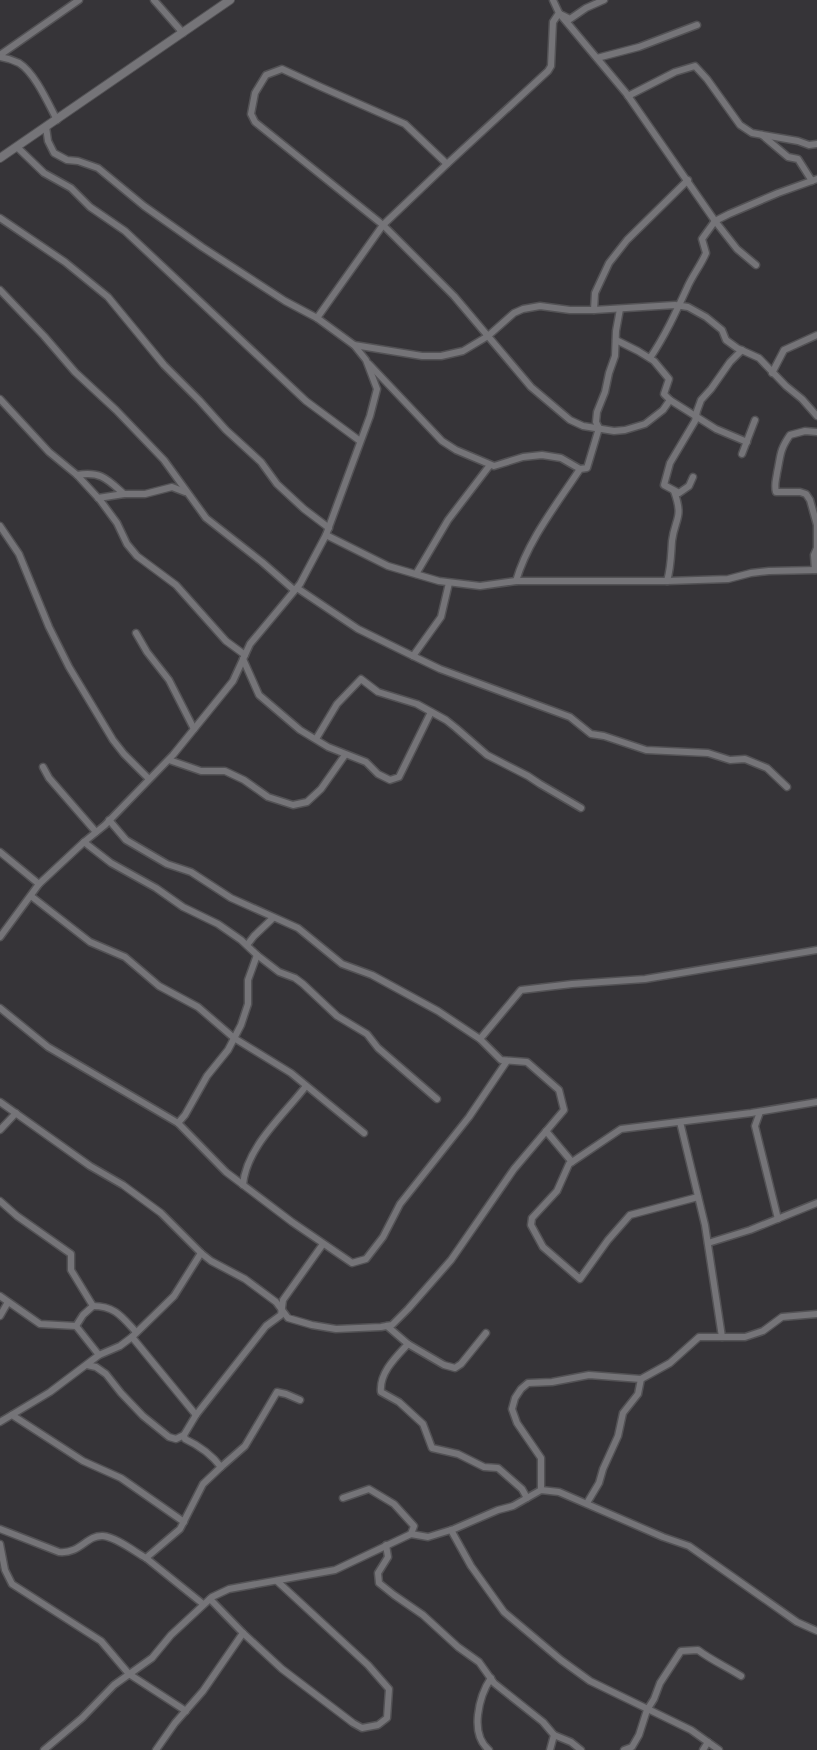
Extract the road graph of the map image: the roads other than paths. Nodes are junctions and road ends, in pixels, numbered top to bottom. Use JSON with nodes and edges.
{"nodes":[{"id":1,"x":79,"y":0,"type":"edge"},
{"id":2,"x":154,"y":0,"type":"edge"},
{"id":3,"x":230,"y":0,"type":"edge"},
{"id":4,"x":553,"y":0,"type":"edge"},
{"id":5,"x":604,"y":0,"type":"edge"},
{"id":6,"x":559,"y":13,"type":"junction"},
{"id":7,"x":697,"y":25,"type":"dead end"},
{"id":8,"x":183,"y":33,"type":"junction"},
{"id":9,"x":0,"y":56,"type":"edge"},
{"id":10,"x":597,"y":58,"type":"junction"},
{"id":11,"x":628,"y":96,"type":"junction"},
{"id":12,"x":57,"y":120,"type":"junction"},
{"id":13,"x":46,"y":127,"type":"junction"},
{"id":14,"x":761,"y":134,"type":"junction"},
{"id":15,"x":817,"y":144,"type":"edge"},
{"id":16,"x":17,"y":147,"type":"junction"},
{"id":17,"x":0,"y":158,"type":"edge"},
{"id":18,"x":447,"y":164,"type":"junction"},
{"id":19,"x":688,"y":180,"type":"junction"},
{"id":20,"x":815,"y":180,"type":"edge"},
{"id":21,"x":0,"y":218,"type":"edge"},
{"id":22,"x":716,"y":221,"type":"junction"},
{"id":23,"x":383,"y":225,"type":"junction"},
{"id":24,"x":756,"y":265,"type":"dead end"},
{"id":25,"x":0,"y":290,"type":"edge"},
{"id":26,"x":680,"y":306,"type":"junction"},
{"id":27,"x":620,"y":309,"type":"junction"},
{"id":28,"x":594,"y":310,"type":"junction"},
{"id":29,"x":317,"y":318,"type":"junction"},
{"id":30,"x":488,"y":336,"type":"junction"},
{"id":31,"x":817,"y":336,"type":"edge"},
{"id":32,"x":616,"y":340,"type":"junction"},
{"id":33,"x":354,"y":345,"type":"junction"},
{"id":34,"x":742,"y":350,"type":"junction"},
{"id":35,"x":650,"y":358,"type":"junction"},
{"id":36,"x":366,"y":360,"type":"junction"},
{"id":37,"x":772,"y":373,"type":"junction"},
{"id":38,"x":385,"y":382,"type":"junction"},
{"id":39,"x":376,"y":389,"type":"junction"},
{"id":40,"x":0,"y":399,"type":"edge"},
{"id":41,"x":670,"y":400,"type":"junction"},
{"id":42,"x":696,"y":416,"type":"junction"},
{"id":43,"x":817,"y":416,"type":"edge"},
{"id":44,"x":755,"y":420,"type":"dead end"},
{"id":45,"x":599,"y":428,"type":"junction"},
{"id":46,"x":817,"y":432,"type":"edge"},
{"id":47,"x":360,"y":441,"type":"junction"},
{"id":48,"x":747,"y":442,"type":"junction"},
{"id":49,"x":742,"y":454,"type":"dead end"},
{"id":50,"x":490,"y":465,"type":"junction"},
{"id":51,"x":580,"y":469,"type":"junction"},
{"id":52,"x":77,"y":475,"type":"junction"},
{"id":53,"x":693,"y":477,"type":"dead end"},
{"id":54,"x":186,"y":492,"type":"junction"},
{"id":55,"x":674,"y":492,"type":"junction"},
{"id":56,"x":124,"y":494,"type":"junction"},
{"id":57,"x":98,"y":498,"type":"junction"},
{"id":58,"x":0,"y":526,"type":"edge"},
{"id":59,"x":328,"y":532,"type":"junction"},
{"id":60,"x":816,"y":570,"type":"edge"},
{"id":61,"x":416,"y":574,"type":"junction"},
{"id":62,"x":516,"y":580,"type":"junction"},
{"id":63,"x":667,"y":581,"type":"junction"},
{"id":64,"x":450,"y":583,"type":"junction"},
{"id":65,"x":296,"y":589,"type":"junction"},
{"id":66,"x":136,"y":633,"type":"dead end"},
{"id":67,"x":413,"y":656,"type":"junction"},
{"id":68,"x":244,"y":657,"type":"junction"},
{"id":69,"x":431,"y":712,"type":"junction"},
{"id":70,"x":194,"y":729,"type":"junction"},
{"id":71,"x":316,"y":739,"type":"junction"},
{"id":72,"x":346,"y":755,"type":"junction"},
{"id":73,"x":169,"y":760,"type":"junction"},
{"id":74,"x":43,"y":768,"type":"dead end"},
{"id":75,"x":150,"y":779,"type":"junction"},
{"id":76,"x":787,"y":787,"type":"dead end"},
{"id":77,"x":581,"y":808,"type":"dead end"},
{"id":78,"x":109,"y":820,"type":"junction"},
{"id":79,"x":96,"y":832,"type":"junction"},
{"id":80,"x":84,"y":842,"type":"junction"},
{"id":81,"x":0,"y":852,"type":"edge"},
{"id":82,"x":39,"y":884,"type":"junction"},
{"id":83,"x":31,"y":896,"type":"junction"},
{"id":84,"x":273,"y":918,"type":"junction"},
{"id":85,"x":0,"y":937,"type":"edge"},
{"id":86,"x":247,"y":945,"type":"junction"},
{"id":87,"x":817,"y":950,"type":"edge"},
{"id":88,"x":257,"y":955,"type":"junction"},
{"id":89,"x":0,"y":1008,"type":"edge"},
{"id":90,"x":234,"y":1038,"type":"junction"},
{"id":91,"x":480,"y":1039,"type":"junction"},
{"id":92,"x":507,"y":1061,"type":"junction"},
{"id":93,"x":306,"y":1086,"type":"junction"},
{"id":94,"x":437,"y":1099,"type":"dead end"},
{"id":95,"x":0,"y":1102,"type":"edge"},
{"id":96,"x":817,"y":1102,"type":"edge"},
{"id":97,"x":760,"y":1112,"type":"junction"},
{"id":98,"x":16,"y":1113,"type":"junction"},
{"id":99,"x":680,"y":1122,"type":"junction"},
{"id":100,"x":178,"y":1124,"type":"junction"},
{"id":101,"x":0,"y":1130,"type":"edge"},
{"id":102,"x":546,"y":1131,"type":"junction"},
{"id":103,"x":364,"y":1133,"type":"dead end"},
{"id":104,"x":572,"y":1162,"type":"junction"},
{"id":105,"x":243,"y":1185,"type":"junction"},
{"id":106,"x":698,"y":1197,"type":"junction"},
{"id":107,"x":0,"y":1201,"type":"edge"},
{"id":108,"x":817,"y":1203,"type":"edge"},
{"id":109,"x":778,"y":1218,"type":"junction"},
{"id":110,"x":708,"y":1243,"type":"junction"},
{"id":111,"x":323,"y":1244,"type":"junction"},
{"id":112,"x":200,"y":1253,"type":"junction"},
{"id":113,"x":0,"y":1296,"type":"edge"},
{"id":114,"x":8,"y":1302,"type":"junction"},
{"id":115,"x":92,"y":1306,"type":"junction"},
{"id":116,"x":282,"y":1308,"type":"junction"},
{"id":117,"x":817,"y":1314,"type":"edge"},
{"id":118,"x":0,"y":1316,"type":"edge"},
{"id":119,"x":76,"y":1326,"type":"junction"},
{"id":120,"x":387,"y":1326,"type":"junction"},
{"id":121,"x":486,"y":1333,"type":"dead end"},
{"id":122,"x":134,"y":1334,"type":"junction"},
{"id":123,"x":722,"y":1337,"type":"junction"},
{"id":124,"x":408,"y":1344,"type":"junction"},
{"id":125,"x":99,"y":1355,"type":"junction"},
{"id":126,"x":87,"y":1365,"type":"junction"},
{"id":127,"x":641,"y":1379,"type":"junction"},
{"id":128,"x":300,"y":1400,"type":"dead end"},
{"id":129,"x":12,"y":1415,"type":"junction"},
{"id":130,"x":196,"y":1415,"type":"junction"},
{"id":131,"x":0,"y":1422,"type":"edge"},
{"id":132,"x":184,"y":1435,"type":"junction"},
{"id":133,"x":221,"y":1467,"type":"junction"},
{"id":134,"x":541,"y":1490,"type":"junction"},
{"id":135,"x":343,"y":1498,"type":"dead end"},
{"id":136,"x":527,"y":1498,"type":"junction"},
{"id":137,"x":587,"y":1503,"type":"junction"},
{"id":138,"x":184,"y":1522,"type":"junction"},
{"id":139,"x":0,"y":1529,"type":"edge"},
{"id":140,"x":451,"y":1530,"type":"junction"},
{"id":141,"x":411,"y":1534,"type":"junction"},
{"id":142,"x":0,"y":1544,"type":"edge"},
{"id":143,"x":386,"y":1545,"type":"junction"},
{"id":144,"x":146,"y":1558,"type":"junction"},
{"id":145,"x":277,"y":1581,"type":"junction"},
{"id":146,"x":210,"y":1599,"type":"junction"},
{"id":147,"x":203,"y":1604,"type":"junction"},
{"id":148,"x":817,"y":1631,"type":"edge"},
{"id":149,"x":243,"y":1634,"type":"junction"},
{"id":150,"x":129,"y":1674,"type":"junction"},
{"id":151,"x":741,"y":1676,"type":"dead end"},
{"id":152,"x":491,"y":1678,"type":"junction"},
{"id":153,"x":647,"y":1710,"type":"junction"},
{"id":154,"x":186,"y":1711,"type":"junction"},
{"id":155,"x":554,"y":1735,"type":"junction"},
{"id":156,"x":708,"y":1742,"type":"junction"},
{"id":157,"x":44,"y":1750,"type":"edge"},
{"id":158,"x":156,"y":1750,"type":"edge"},
{"id":159,"x":488,"y":1750,"type":"edge"},
{"id":160,"x":550,"y":1750,"type":"edge"},
{"id":161,"x":581,"y":1750,"type":"edge"},
{"id":162,"x":624,"y":1750,"type":"edge"},
{"id":163,"x":703,"y":1750,"type":"edge"},
{"id":164,"x":719,"y":1750,"type":"edge"}],
"edges":[{"from":1,"to":9,"type":"street"},
{"from":2,"to":8,"type":"street"},
{"from":3,"to":8,"type":"street"},
{"from":4,"to":6,"type":"street"},
{"from":5,"to":6,"type":"street"},
{"from":6,"to":10,"type":"street"},
{"from":6,"to":18,"type":"street"},
{"from":7,"to":10,"type":"street"},
{"from":8,"to":12,"type":"street"},
{"from":9,"to":12,"type":"street"},
{"from":10,"to":11,"type":"street"},
{"from":11,"to":14,"type":"street"},
{"from":11,"to":19,"type":"street"},
{"from":12,"to":13,"type":"street"},
{"from":13,"to":16,"type":"street"},
{"from":13,"to":29,"type":"street"},
{"from":14,"to":15,"type":"street"},
{"from":14,"to":20,"type":"street"},
{"from":16,"to":17,"type":"street"},
{"from":16,"to":47,"type":"street"},
{"from":18,"to":23,"type":"street"},
{"from":18,"to":23,"type":"street"},
{"from":19,"to":22,"type":"street"},
{"from":19,"to":28,"type":"street"},
{"from":20,"to":22,"type":"street"},
{"from":21,"to":59,"type":"street"},
{"from":22,"to":24,"type":"street"},
{"from":22,"to":26,"type":"street"},
{"from":23,"to":29,"type":"street"},
{"from":23,"to":30,"type":"street"},
{"from":25,"to":54,"type":"street"},
{"from":26,"to":27,"type":"street"},
{"from":26,"to":34,"type":"street"},
{"from":26,"to":35,"type":"street"},
{"from":27,"to":28,"type":"street"},
{"from":27,"to":32,"type":"street"},
{"from":28,"to":30,"type":"street"},
{"from":29,"to":33,"type":"street"},
{"from":30,"to":33,"type":"street"},
{"from":30,"to":45,"type":"street"},
{"from":31,"to":37,"type":"street"},
{"from":32,"to":35,"type":"street"},
{"from":32,"to":45,"type":"street"},
{"from":33,"to":36,"type":"street"},
{"from":34,"to":37,"type":"street"},
{"from":34,"to":42,"type":"street"},
{"from":35,"to":41,"type":"street"},
{"from":36,"to":38,"type":"street"},
{"from":36,"to":39,"type":"street"},
{"from":37,"to":43,"type":"street"},
{"from":38,"to":39,"type":"street"},
{"from":38,"to":50,"type":"street"},
{"from":39,"to":47,"type":"street"},
{"from":40,"to":52,"type":"street"},
{"from":41,"to":42,"type":"street"},
{"from":41,"to":45,"type":"street"},
{"from":42,"to":48,"type":"street"},
{"from":42,"to":55,"type":"street"},
{"from":44,"to":48,"type":"street"},
{"from":45,"to":51,"type":"street"},
{"from":46,"to":60,"type":"street"},
{"from":47,"to":59,"type":"street"},
{"from":48,"to":49,"type":"street"},
{"from":50,"to":51,"type":"street"},
{"from":50,"to":61,"type":"street"},
{"from":51,"to":62,"type":"street"},
{"from":52,"to":56,"type":"street"},
{"from":52,"to":57,"type":"street"},
{"from":53,"to":55,"type":"street"},
{"from":54,"to":56,"type":"street"},
{"from":54,"to":65,"type":"street"},
{"from":55,"to":63,"type":"street"},
{"from":56,"to":57,"type":"street"},
{"from":57,"to":68,"type":"street"},
{"from":58,"to":75,"type":"street"},
{"from":59,"to":61,"type":"street"},
{"from":59,"to":65,"type":"street"},
{"from":60,"to":63,"type":"street"},
{"from":61,"to":64,"type":"street"},
{"from":62,"to":63,"type":"street"},
{"from":62,"to":64,"type":"street"},
{"from":64,"to":67,"type":"street"},
{"from":65,"to":67,"type":"street"},
{"from":65,"to":68,"type":"street"},
{"from":66,"to":70,"type":"street"},
{"from":67,"to":76,"type":"street"},
{"from":68,"to":70,"type":"street"},
{"from":68,"to":71,"type":"street"},
{"from":69,"to":71,"type":"street"},
{"from":69,"to":72,"type":"street"},
{"from":69,"to":77,"type":"street"},
{"from":70,"to":73,"type":"street"},
{"from":71,"to":72,"type":"street"},
{"from":72,"to":73,"type":"street"},
{"from":73,"to":75,"type":"street"},
{"from":74,"to":79,"type":"street"},
{"from":75,"to":78,"type":"street"},
{"from":78,"to":79,"type":"street"},
{"from":78,"to":84,"type":"street"},
{"from":79,"to":80,"type":"street"},
{"from":80,"to":82,"type":"street"},
{"from":80,"to":86,"type":"street"},
{"from":81,"to":82,"type":"street"},
{"from":82,"to":83,"type":"street"},
{"from":83,"to":85,"type":"street"},
{"from":83,"to":90,"type":"street"},
{"from":84,"to":86,"type":"street"},
{"from":84,"to":91,"type":"street"},
{"from":86,"to":88,"type":"street"},
{"from":87,"to":91,"type":"street"},
{"from":88,"to":90,"type":"street"},
{"from":88,"to":94,"type":"street"},
{"from":89,"to":100,"type":"street"},
{"from":90,"to":93,"type":"street"},
{"from":90,"to":100,"type":"street"},
{"from":91,"to":92,"type":"street"},
{"from":92,"to":102,"type":"street"},
{"from":92,"to":111,"type":"street"},
{"from":93,"to":103,"type":"street"},
{"from":93,"to":105,"type":"street"},
{"from":95,"to":98,"type":"street"},
{"from":96,"to":97,"type":"street"},
{"from":97,"to":99,"type":"street"},
{"from":97,"to":109,"type":"street"},
{"from":98,"to":101,"type":"street"},
{"from":98,"to":112,"type":"street"},
{"from":99,"to":104,"type":"street"},
{"from":99,"to":106,"type":"street"},
{"from":100,"to":105,"type":"street"},
{"from":102,"to":104,"type":"street"},
{"from":102,"to":120,"type":"street"},
{"from":104,"to":106,"type":"street"},
{"from":105,"to":111,"type":"street"},
{"from":106,"to":110,"type":"street"},
{"from":107,"to":115,"type":"street"},
{"from":108,"to":109,"type":"street"},
{"from":109,"to":110,"type":"street"},
{"from":110,"to":123,"type":"street"},
{"from":111,"to":116,"type":"street"},
{"from":112,"to":116,"type":"street"},
{"from":112,"to":122,"type":"street"},
{"from":113,"to":114,"type":"street"},
{"from":114,"to":118,"type":"street"},
{"from":114,"to":119,"type":"street"},
{"from":115,"to":119,"type":"street"},
{"from":115,"to":122,"type":"street"},
{"from":116,"to":120,"type":"street"},
{"from":116,"to":130,"type":"street"},
{"from":117,"to":123,"type":"street"},
{"from":119,"to":125,"type":"street"},
{"from":120,"to":124,"type":"street"},
{"from":121,"to":124,"type":"street"},
{"from":122,"to":125,"type":"street"},
{"from":122,"to":130,"type":"street"},
{"from":123,"to":127,"type":"street"},
{"from":124,"to":136,"type":"street"},
{"from":125,"to":126,"type":"street"},
{"from":126,"to":129,"type":"street"},
{"from":126,"to":132,"type":"street"},
{"from":127,"to":134,"type":"street"},
{"from":127,"to":137,"type":"street"},
{"from":128,"to":133,"type":"street"},
{"from":129,"to":131,"type":"street"},
{"from":129,"to":138,"type":"street"},
{"from":130,"to":132,"type":"street"},
{"from":132,"to":133,"type":"street"},
{"from":133,"to":138,"type":"street"},
{"from":134,"to":136,"type":"street"},
{"from":134,"to":137,"type":"street"},
{"from":135,"to":141,"type":"street"},
{"from":136,"to":140,"type":"street"},
{"from":137,"to":148,"type":"street"},
{"from":138,"to":144,"type":"street"},
{"from":139,"to":144,"type":"street"},
{"from":140,"to":141,"type":"street"},
{"from":140,"to":153,"type":"street"},
{"from":141,"to":143,"type":"street"},
{"from":142,"to":150,"type":"street"},
{"from":143,"to":145,"type":"street"},
{"from":143,"to":152,"type":"street"},
{"from":144,"to":147,"type":"street"},
{"from":145,"to":146,"type":"street"},
{"from":145,"to":149,"type":"street"},
{"from":146,"to":147,"type":"street"},
{"from":146,"to":149,"type":"street"},
{"from":147,"to":150,"type":"street"},
{"from":149,"to":154,"type":"street"},
{"from":150,"to":154,"type":"street"},
{"from":150,"to":157,"type":"street"},
{"from":151,"to":153,"type":"street"},
{"from":152,"to":155,"type":"street"},
{"from":152,"to":159,"type":"street"},
{"from":153,"to":156,"type":"street"},
{"from":153,"to":162,"type":"street"},
{"from":154,"to":158,"type":"street"},
{"from":155,"to":160,"type":"street"},
{"from":155,"to":161,"type":"street"},
{"from":156,"to":163,"type":"street"},
{"from":156,"to":164,"type":"street"}]}
